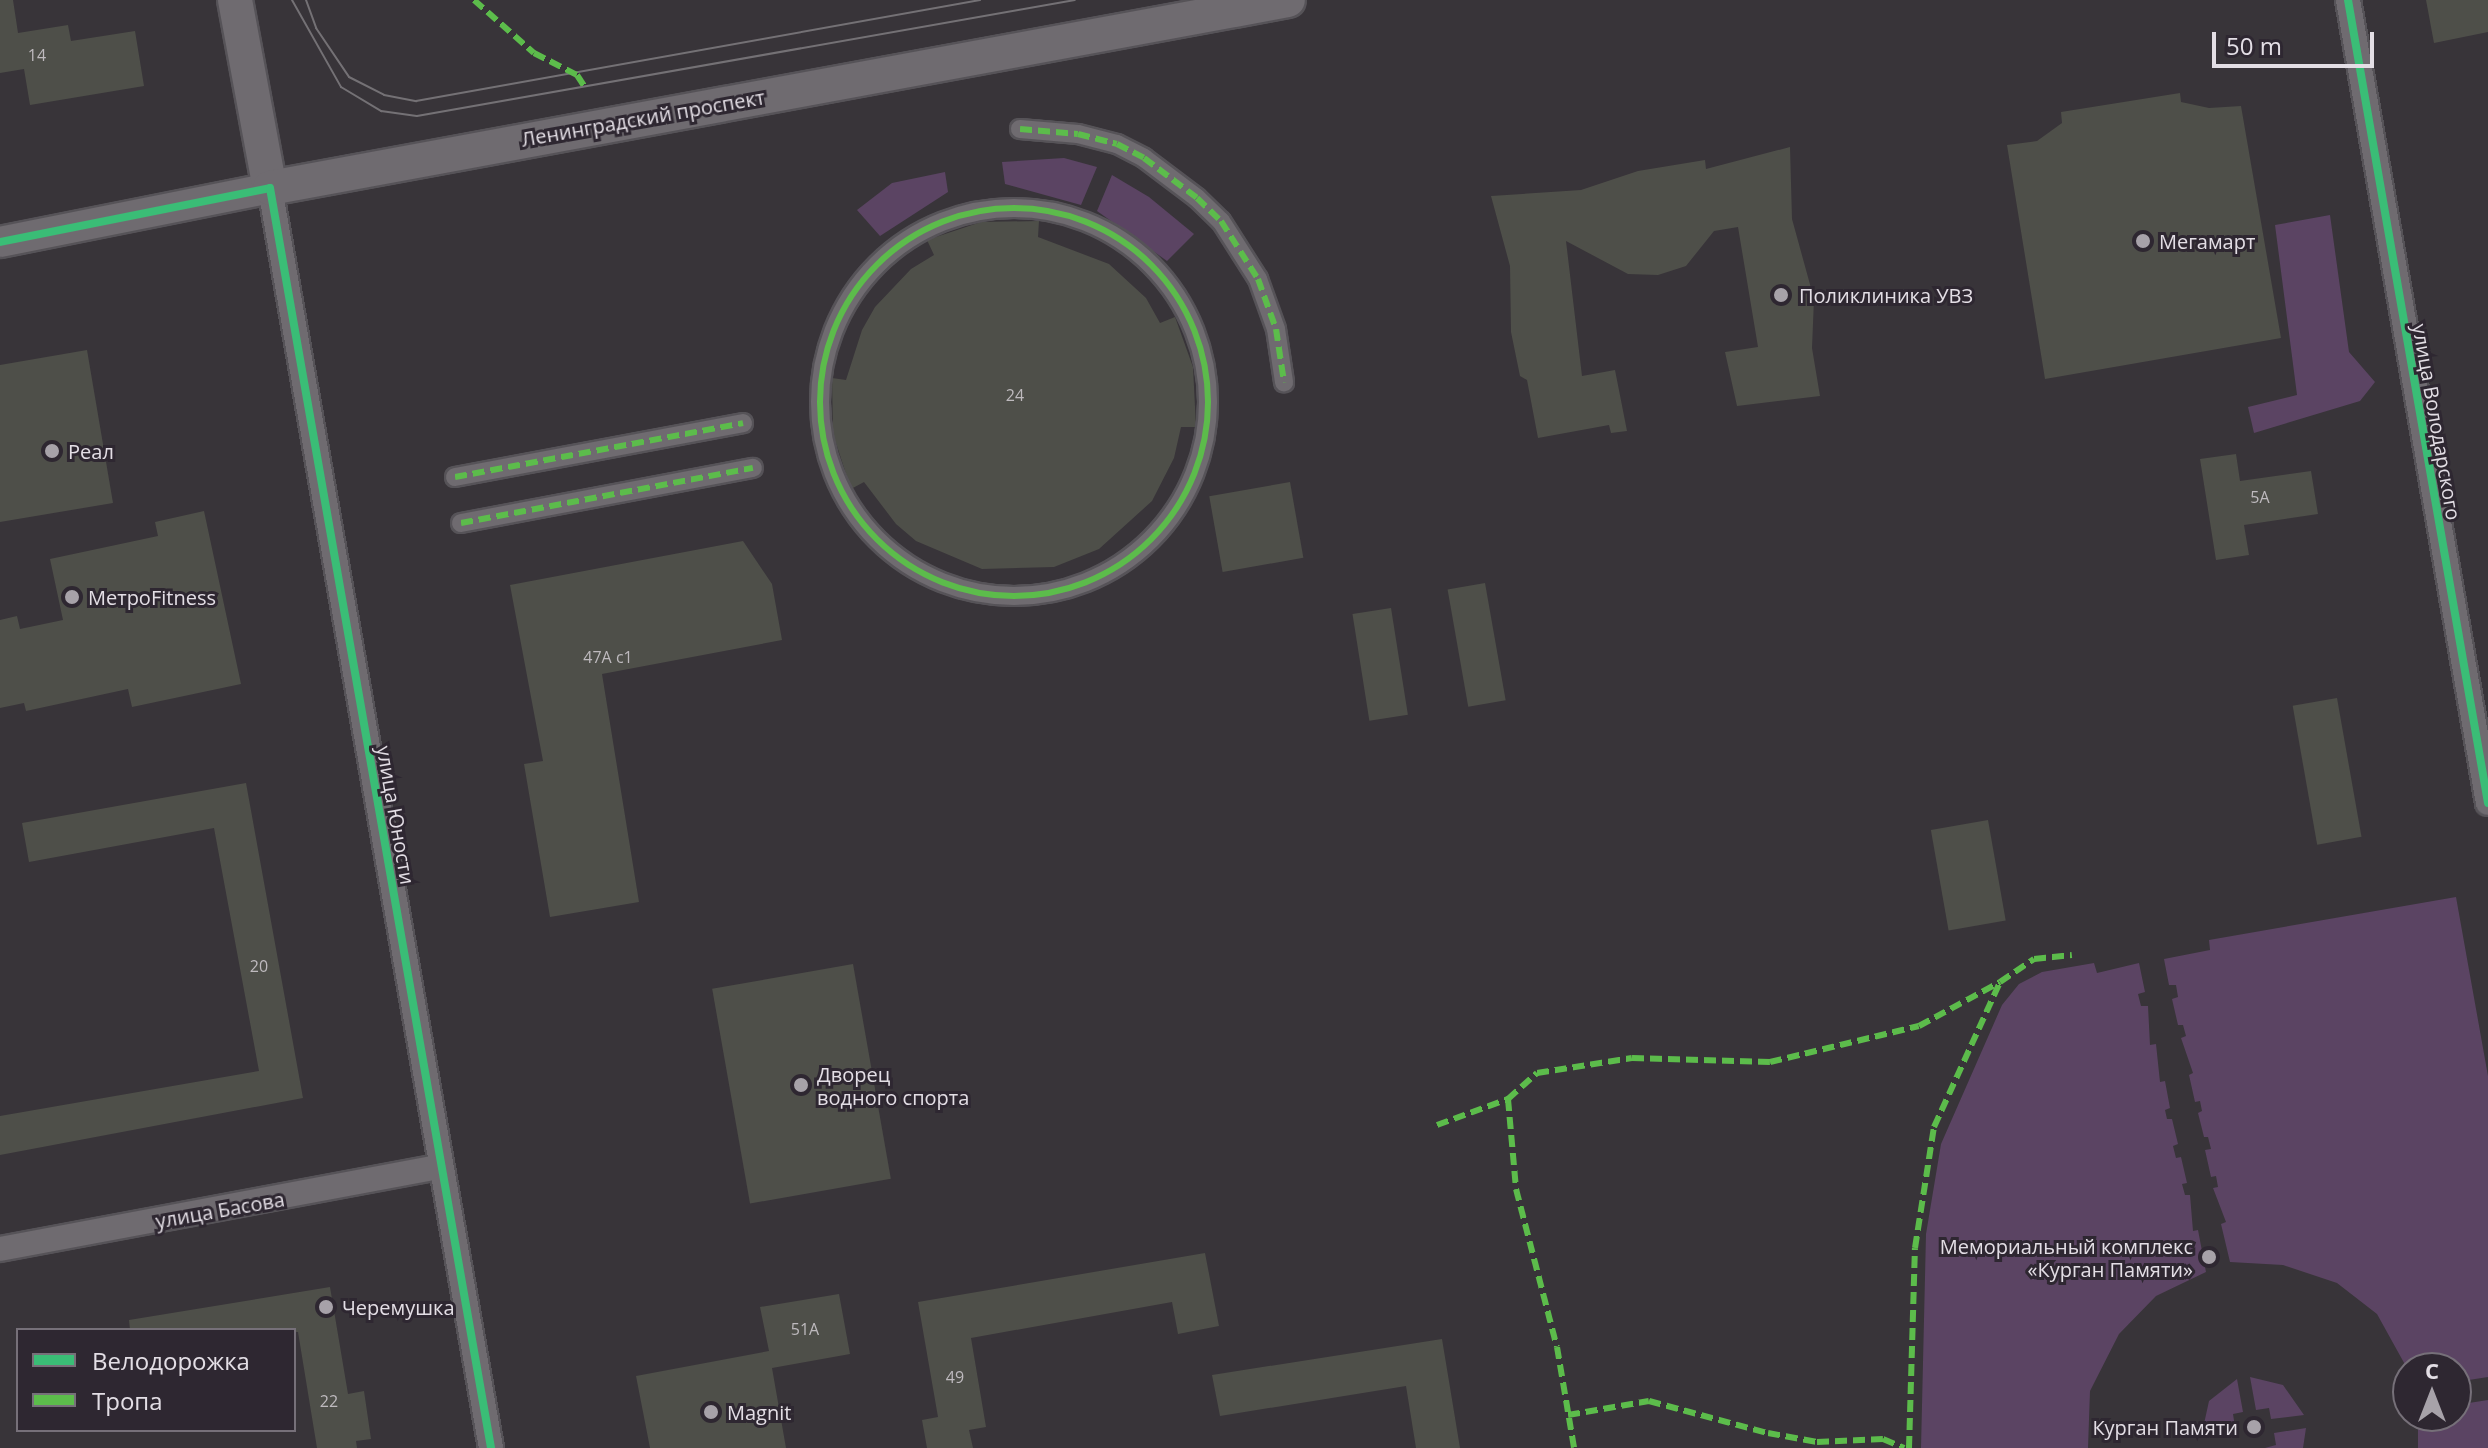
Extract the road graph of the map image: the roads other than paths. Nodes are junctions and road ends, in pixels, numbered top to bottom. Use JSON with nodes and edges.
{"nodes":[{"id":1,"x":235,"y":0,"type":"edge"},
{"id":2,"x":1288,"y":0,"type":"edge"},
{"id":3,"x":2348,"y":0,"type":"edge"},
{"id":4,"x":1020,"y":129,"type":"dead end"},
{"id":5,"x":270,"y":188,"type":"junction"},
{"id":6,"x":0,"y":242,"type":"edge"},
{"id":7,"x":832,"y":331,"type":"joint"},
{"id":8,"x":1284,"y":382,"type":"dead end"},
{"id":9,"x":743,"y":423,"type":"dead end"},
{"id":10,"x":753,"y":468,"type":"dead end"},
{"id":11,"x":455,"y":477,"type":"dead end"},
{"id":12,"x":461,"y":523,"type":"dead end"},
{"id":13,"x":2488,"y":803,"type":"edge"},
{"id":14,"x":440,"y":1167,"type":"junction"},
{"id":15,"x":0,"y":1249,"type":"edge"},
{"id":16,"x":491,"y":1448,"type":"edge"}],
"edges":[{"from":1,"to":5,"type":"main road","name":"улица Юности"},
{"from":2,"to":5,"type":"main road","name":"Ленинградский проспект"},
{"from":3,"to":13,"type":"street","name":"улица Володарского"},
{"from":4,"to":8,"type":"street"},
{"from":5,"to":6,"type":"street","name":"Ленинградский проспект"},
{"from":5,"to":14,"type":"street","name":"улица Юности"},
{"from":7,"to":7,"type":"street"},
{"from":9,"to":11,"type":"street"},
{"from":10,"to":12,"type":"street"},
{"from":14,"to":15,"type":"street","name":"улица Басова"},
{"from":14,"to":16,"type":"street","name":"улица Юности"}]}
